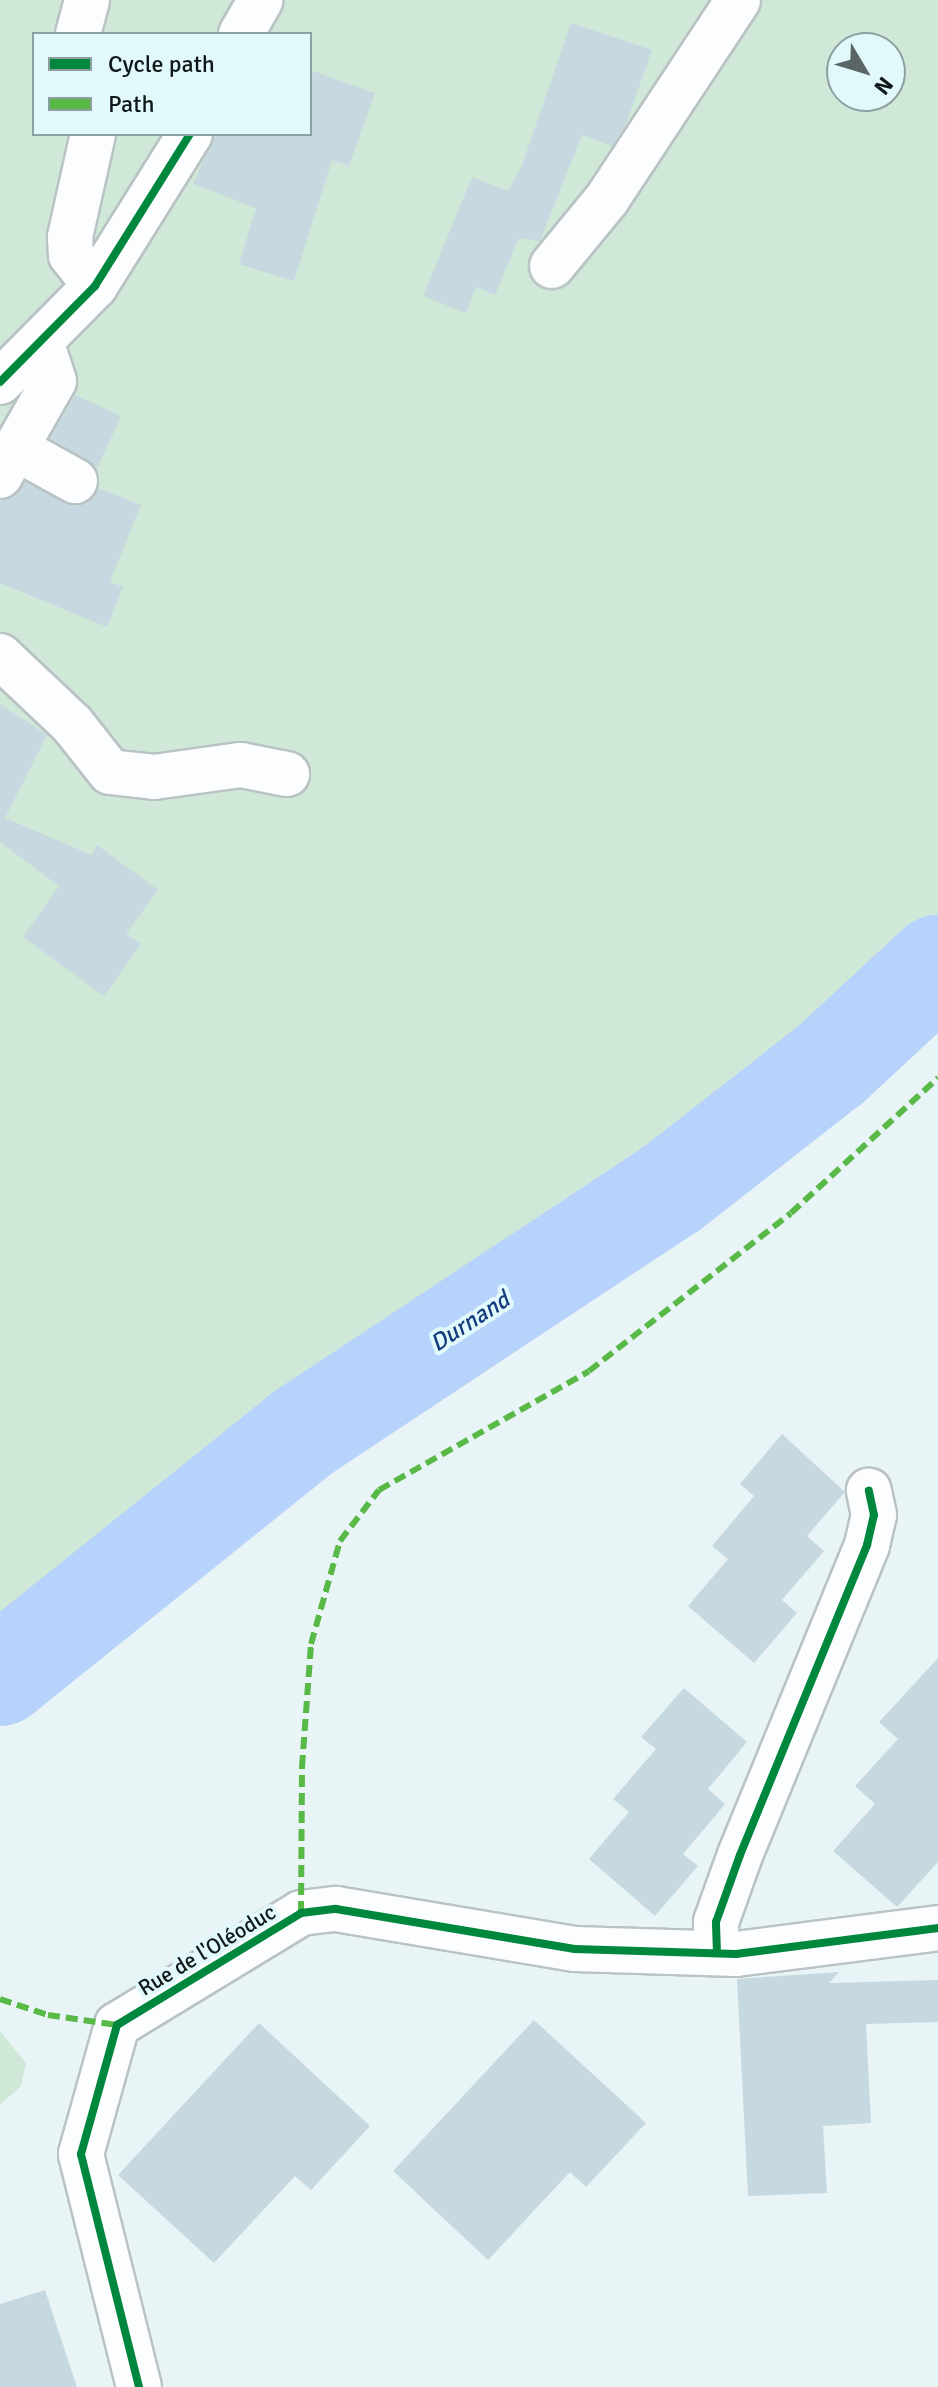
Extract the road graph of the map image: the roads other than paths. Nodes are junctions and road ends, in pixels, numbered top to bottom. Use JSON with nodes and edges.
{"nodes":[{"id":1,"x":87,"y":0,"type":"edge"},
{"id":2,"x":261,"y":0,"type":"edge"},
{"id":3,"x":738,"y":0,"type":"edge"},
{"id":4,"x":79,"y":32,"type":"edge"},
{"id":5,"x":242,"y":32,"type":"edge"},
{"id":6,"x":93,"y":136,"type":"edge"},
{"id":7,"x":189,"y":136,"type":"edge"},
{"id":8,"x":552,"y":266,"type":"dead end"},
{"id":9,"x":95,"y":286,"type":"junction"},
{"id":10,"x":42,"y":343,"type":"junction"},
{"id":11,"x":0,"y":382,"type":"edge"},
{"id":12,"x":9,"y":463,"type":"edge"},
{"id":13,"x":75,"y":481,"type":"dead end"},
{"id":14,"x":0,"y":656,"type":"edge"},
{"id":15,"x":287,"y":774,"type":"dead end"},
{"id":16,"x":869,"y":1491,"type":"dead end"},
{"id":17,"x":938,"y":1928,"type":"edge"},
{"id":18,"x":726,"y":1954,"type":"junction"},
{"id":19,"x":139,"y":2387,"type":"edge"}],
"edges":[{"from":1,"to":4,"type":"street"},
{"from":2,"to":5,"type":"street"},
{"from":3,"to":8,"type":"street"},
{"from":6,"to":9,"type":"street"},
{"from":7,"to":9,"type":"street"},
{"from":9,"to":10,"type":"street"},
{"from":10,"to":11,"type":"street"},
{"from":10,"to":12,"type":"street"},
{"from":12,"to":13,"type":"street"},
{"from":14,"to":15,"type":"street"},
{"from":16,"to":18,"type":"street"},
{"from":17,"to":18,"type":"street","name":"Rue de l'Oléoduc"},
{"from":18,"to":19,"type":"street","name":"Rue de l'Oléoduc"}]}
